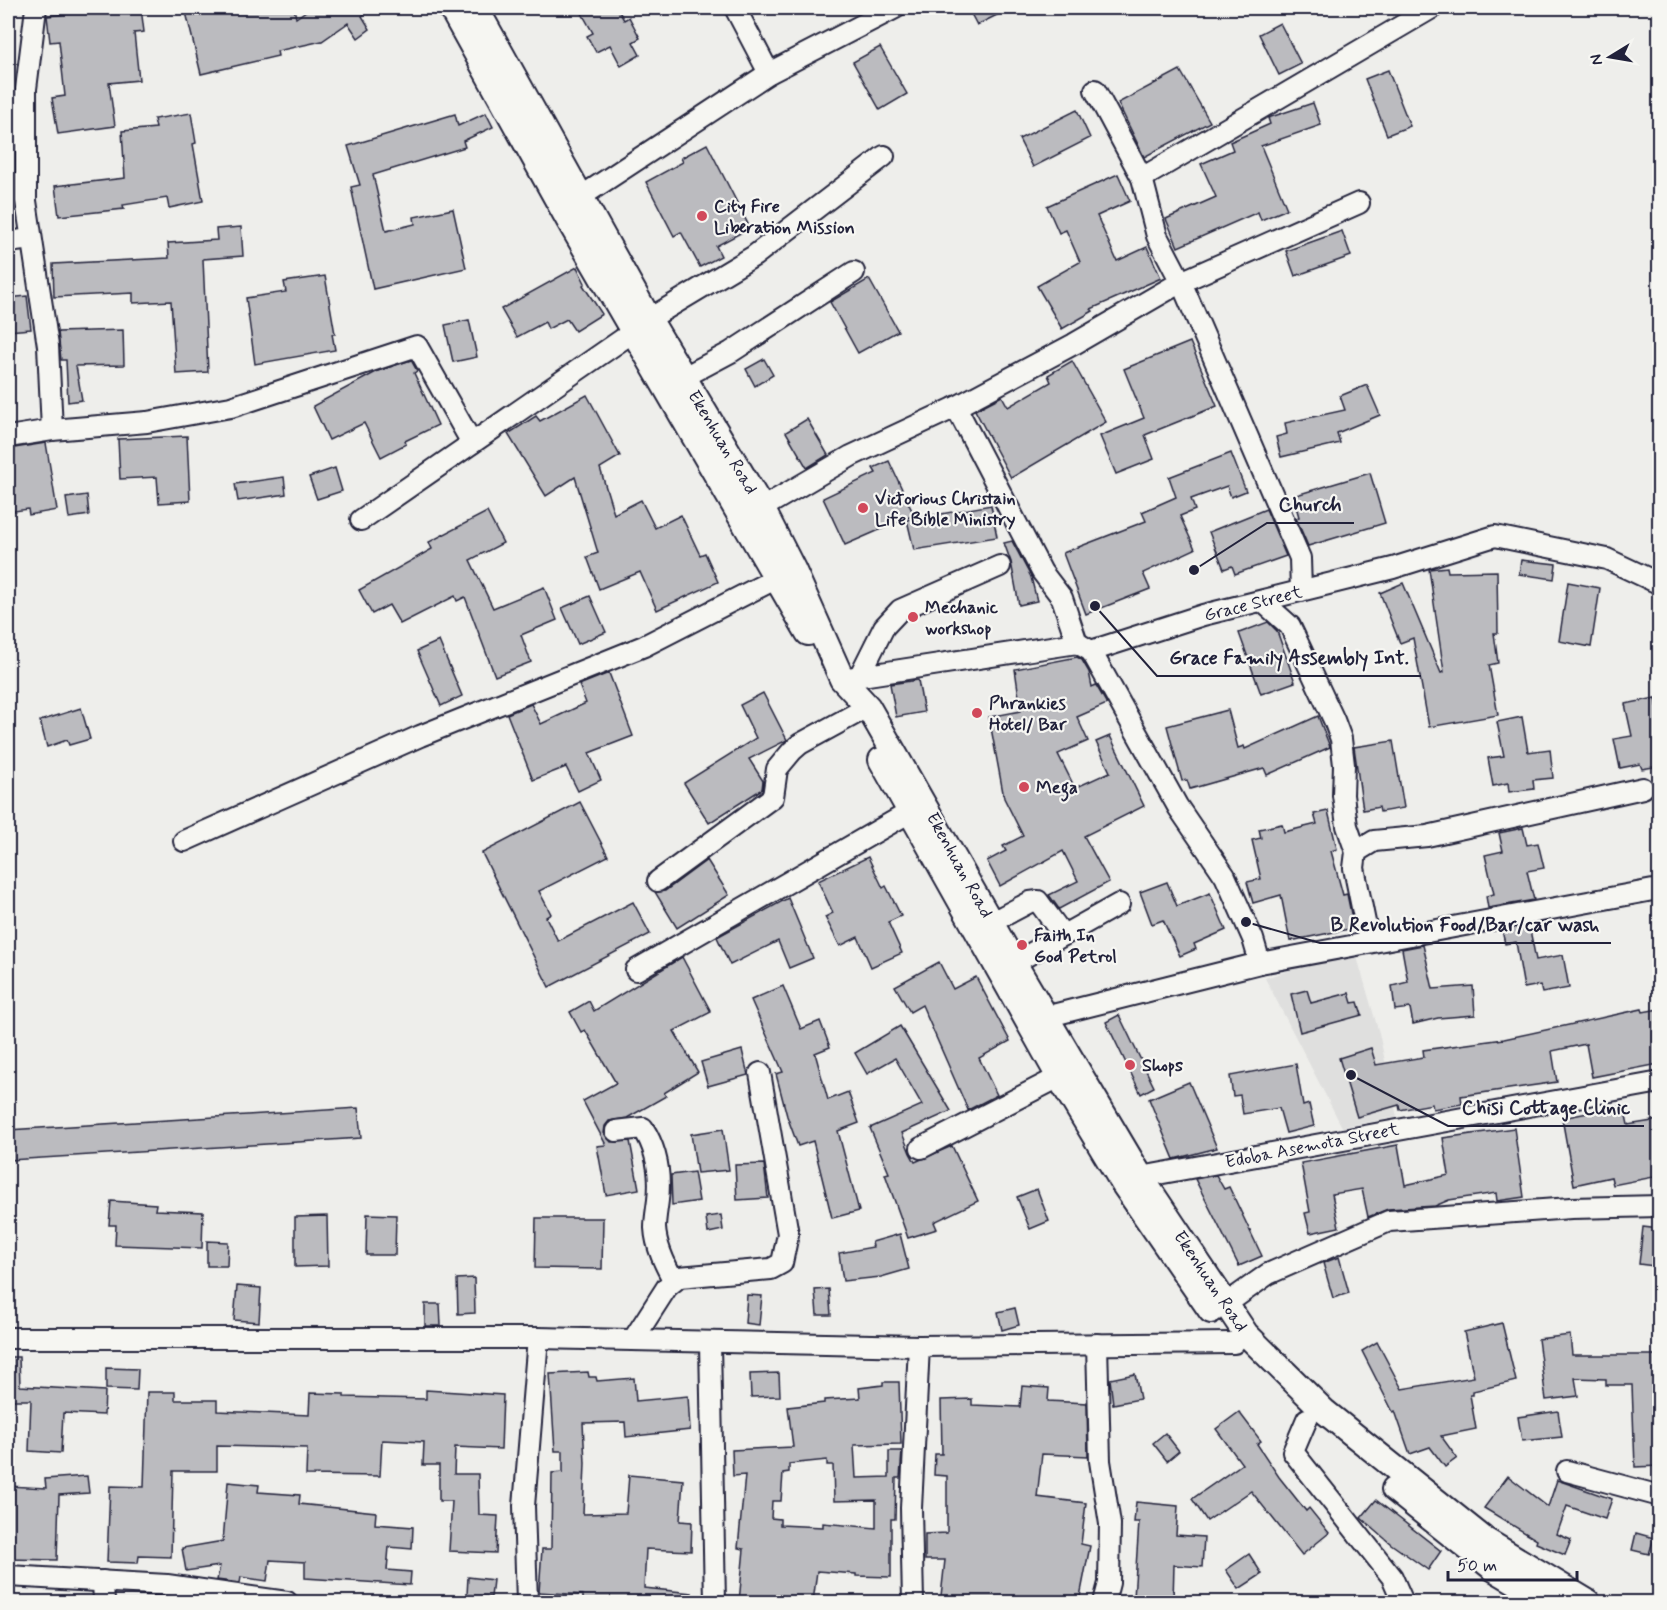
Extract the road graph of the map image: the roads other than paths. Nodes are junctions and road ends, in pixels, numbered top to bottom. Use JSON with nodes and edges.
{"nodes":[{"id":1,"x":36,"y":8,"type":"edge"},
{"id":2,"x":450,"y":8,"type":"edge"},
{"id":3,"x":476,"y":8,"type":"edge"},
{"id":4,"x":735,"y":8,"type":"edge"},
{"id":5,"x":895,"y":8,"type":"edge"},
{"id":6,"x":1432,"y":8,"type":"edge"},
{"id":7,"x":769,"y":73,"type":"junction"},
{"id":8,"x":1095,"y":90,"type":"dead end"},
{"id":9,"x":884,"y":156,"type":"dead end"},
{"id":10,"x":1142,"y":178,"type":"junction"},
{"id":11,"x":582,"y":196,"type":"junction"},
{"id":12,"x":1359,"y":203,"type":"dead end"},
{"id":13,"x":31,"y":239,"type":"junction"},
{"id":14,"x":8,"y":242,"type":"edge"},
{"id":15,"x":854,"y":272,"type":"dead end"},
{"id":16,"x":1181,"y":282,"type":"junction"},
{"id":17,"x":641,"y":325,"type":"junction"},
{"id":18,"x":684,"y":377,"type":"junction"},
{"id":19,"x":956,"y":407,"type":"junction"},
{"id":20,"x":52,"y":430,"type":"junction"},
{"id":21,"x":8,"y":437,"type":"edge"},
{"id":22,"x":472,"y":443,"type":"junction"},
{"id":23,"x":762,"y":508,"type":"junction"},
{"id":24,"x":361,"y":520,"type":"dead end"},
{"id":25,"x":1000,"y":566,"type":"dead end"},
{"id":26,"x":775,"y":579,"type":"junction"},
{"id":27,"x":1659,"y":584,"type":"edge"},
{"id":28,"x":1301,"y":591,"type":"junction"},
{"id":29,"x":1262,"y":601,"type":"junction"},
{"id":30,"x":1084,"y":646,"type":"junction"},
{"id":31,"x":851,"y":677,"type":"junction"},
{"id":32,"x":855,"y":714,"type":"junction"},
{"id":33,"x":1643,"y":788,"type":"dead end"},
{"id":34,"x":910,"y":812,"type":"junction"},
{"id":35,"x":184,"y":841,"type":"dead end"},
{"id":36,"x":1356,"y":852,"type":"junction"},
{"id":37,"x":658,"y":881,"type":"dead end"},
{"id":38,"x":1653,"y":890,"type":"dead end"},
{"id":39,"x":1119,"y":904,"type":"dead end"},
{"id":40,"x":992,"y":922,"type":"junction"},
{"id":41,"x":1063,"y":935,"type":"junction"},
{"id":42,"x":1369,"y":942,"type":"junction"},
{"id":43,"x":1014,"y":963,"type":"junction"},
{"id":44,"x":1260,"y":963,"type":"junction"},
{"id":45,"x":636,"y":970,"type":"dead end"},
{"id":46,"x":1046,"y":1017,"type":"junction"},
{"id":47,"x":760,"y":1073,"type":"dead end"},
{"id":48,"x":1059,"y":1077,"type":"junction"},
{"id":49,"x":1659,"y":1082,"type":"edge"},
{"id":50,"x":616,"y":1131,"type":"dead end"},
{"id":51,"x":921,"y":1148,"type":"dead end"},
{"id":52,"x":1141,"y":1177,"type":"junction"},
{"id":53,"x":1659,"y":1206,"type":"edge"},
{"id":54,"x":674,"y":1281,"type":"junction"},
{"id":55,"x":1226,"y":1304,"type":"junction"},
{"id":56,"x":8,"y":1338,"type":"edge"},
{"id":57,"x":538,"y":1338,"type":"junction"},
{"id":58,"x":633,"y":1340,"type":"junction"},
{"id":59,"x":1234,"y":1342,"type":"junction"},
{"id":60,"x":710,"y":1343,"type":"junction"},
{"id":61,"x":1098,"y":1344,"type":"junction"},
{"id":62,"x":919,"y":1346,"type":"junction"},
{"id":63,"x":1307,"y":1419,"type":"junction"},
{"id":64,"x":1567,"y":1471,"type":"dead end"},
{"id":65,"x":1659,"y":1496,"type":"edge"},
{"id":66,"x":8,"y":1576,"type":"edge"},
{"id":67,"x":103,"y":1581,"type":"junction"},
{"id":68,"x":104,"y":1602,"type":"edge"},
{"id":69,"x":287,"y":1602,"type":"edge"},
{"id":70,"x":527,"y":1602,"type":"edge"},
{"id":71,"x":715,"y":1602,"type":"edge"},
{"id":72,"x":913,"y":1602,"type":"edge"},
{"id":73,"x":1104,"y":1602,"type":"edge"},
{"id":74,"x":1403,"y":1602,"type":"edge"},
{"id":75,"x":1550,"y":1602,"type":"edge"},
{"id":76,"x":1588,"y":1602,"type":"edge"}],
"edges":[{"from":1,"to":13,"type":"street"},
{"from":2,"to":17,"type":"main road","name":"Ekenhuan Road"},
{"from":3,"to":11,"type":"main road","name":"Ekenhuan Road"},
{"from":4,"to":7,"type":"street"},
{"from":5,"to":7,"type":"street"},
{"from":6,"to":10,"type":"street"},
{"from":7,"to":11,"type":"street"},
{"from":8,"to":10,"type":"street"},
{"from":9,"to":17,"type":"street"},
{"from":10,"to":16,"type":"street"},
{"from":11,"to":17,"type":"main road","name":"Ekenhuan Road"},
{"from":12,"to":16,"type":"street"},
{"from":13,"to":14,"type":"street"},
{"from":13,"to":20,"type":"street"},
{"from":15,"to":18,"type":"street"},
{"from":16,"to":19,"type":"street"},
{"from":16,"to":28,"type":"street"},
{"from":17,"to":18,"type":"main road","name":"Ekenhuan Road"},
{"from":17,"to":22,"type":"street"},
{"from":17,"to":26,"type":"main road","name":"Ekenhuan Road"},
{"from":18,"to":23,"type":"main road","name":"Ekenhuan Road"},
{"from":19,"to":23,"type":"street"},
{"from":19,"to":30,"type":"street"},
{"from":20,"to":21,"type":"street"},
{"from":20,"to":22,"type":"street"},
{"from":22,"to":24,"type":"street"},
{"from":23,"to":31,"type":"main road","name":"Ekenhuan Road"},
{"from":25,"to":31,"type":"street"},
{"from":26,"to":32,"type":"main road","name":"Ekenhuan Road"},
{"from":26,"to":35,"type":"street"},
{"from":27,"to":28,"type":"street","name":"Grace Street"},
{"from":28,"to":29,"type":"street","name":"Grace Street"},
{"from":29,"to":30,"type":"street","name":"Grace Street"},
{"from":29,"to":36,"type":"street"},
{"from":30,"to":31,"type":"street","name":"Grace Street"},
{"from":30,"to":44,"type":"street"},
{"from":31,"to":40,"type":"main road","name":"Ekenhuan Road"},
{"from":32,"to":34,"type":"main road","name":"Ekenhuan Road"},
{"from":32,"to":37,"type":"street"},
{"from":33,"to":36,"type":"street"},
{"from":34,"to":45,"type":"street"},
{"from":34,"to":48,"type":"main road","name":"Ekenhuan Road"},
{"from":36,"to":42,"type":"street"},
{"from":38,"to":42,"type":"street"},
{"from":39,"to":41,"type":"street"},
{"from":40,"to":41,"type":"street"},
{"from":40,"to":43,"type":"main road","name":"Ekenhuan Road"},
{"from":41,"to":43,"type":"street"},
{"from":42,"to":44,"type":"street"},
{"from":43,"to":46,"type":"main road","name":"Ekenhuan Road"},
{"from":44,"to":46,"type":"street"},
{"from":46,"to":52,"type":"main road","name":"Ekenhuan Road"},
{"from":47,"to":54,"type":"street"},
{"from":48,"to":51,"type":"street"},
{"from":48,"to":59,"type":"main road","name":"Ekenhuan Road"},
{"from":49,"to":52,"type":"street","name":"Edoba Asemota Street"},
{"from":50,"to":54,"type":"street"},
{"from":52,"to":55,"type":"main road","name":"Ekenhuan Road"},
{"from":53,"to":55,"type":"street"},
{"from":54,"to":58,"type":"street"},
{"from":55,"to":76,"type":"main road","name":"Ekenhuan Road"},
{"from":56,"to":57,"type":"street"},
{"from":57,"to":58,"type":"street"},
{"from":57,"to":70,"type":"street"},
{"from":58,"to":60,"type":"street"},
{"from":59,"to":61,"type":"street"},
{"from":59,"to":63,"type":"main road","name":"Ekenhuan Road"},
{"from":60,"to":62,"type":"street"},
{"from":60,"to":71,"type":"street"},
{"from":61,"to":62,"type":"street"},
{"from":61,"to":73,"type":"street"},
{"from":62,"to":72,"type":"street"},
{"from":63,"to":74,"type":"street"},
{"from":63,"to":75,"type":"main road","name":"Ekenhuan Road"},
{"from":64,"to":65,"type":"street"},
{"from":66,"to":67,"type":"street"},
{"from":67,"to":68,"type":"street"},
{"from":67,"to":69,"type":"street"}]}
